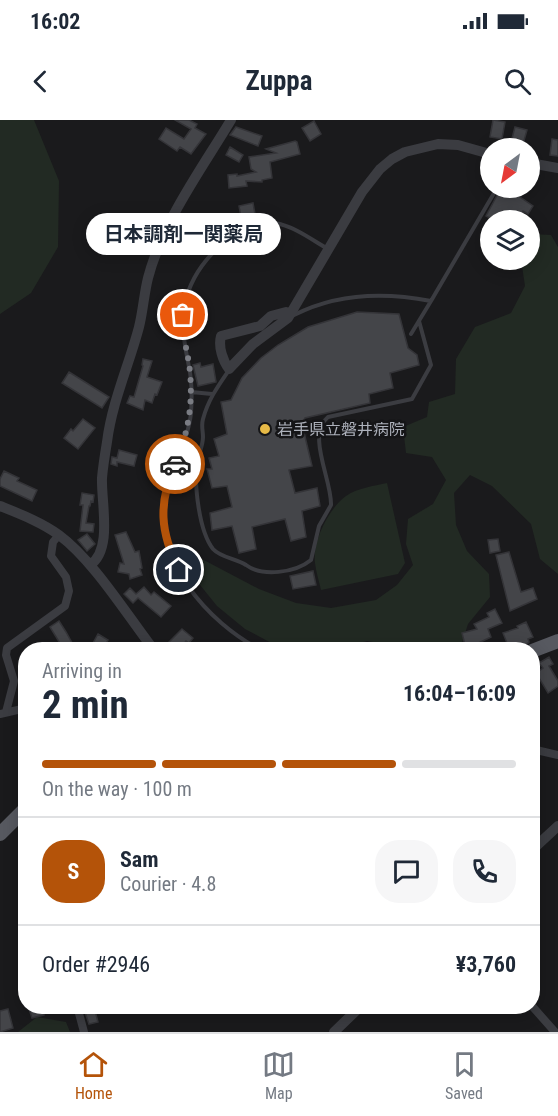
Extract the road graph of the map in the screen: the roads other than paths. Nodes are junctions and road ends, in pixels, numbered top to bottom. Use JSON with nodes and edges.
{"nodes":[{"id":1,"x":231,"y":120,"type":"edge"},
{"id":2,"x":480,"y":150,"type":"edge"},
{"id":3,"x":540,"y":165,"type":"edge"},
{"id":4,"x":558,"y":168,"type":"edge"},
{"id":5,"x":491,"y":198,"type":"edge"},
{"id":6,"x":329,"y":249,"type":"junction"},
{"id":7,"x":431,"y":302,"type":"junction"},
{"id":8,"x":288,"y":318,"type":"junction"},
{"id":9,"x":419,"y":321,"type":"junction"},
{"id":10,"x":411,"y":334,"type":"dead end"},
{"id":11,"x":229,"y":369,"type":"junction"},
{"id":12,"x":191,"y":392,"type":"junction"},
{"id":13,"x":212,"y":394,"type":"junction"},
{"id":14,"x":0,"y":506,"type":"edge"},
{"id":15,"x":59,"y":535,"type":"junction"},
{"id":16,"x":90,"y":565,"type":"junction"},
{"id":17,"x":558,"y":641,"type":"edge"},
{"id":18,"x":148,"y":642,"type":"edge"},
{"id":19,"x":245,"y":642,"type":"edge"},
{"id":20,"x":540,"y":648,"type":"edge"},
{"id":21,"x":18,"y":710,"type":"edge"},
{"id":22,"x":3,"y":713,"type":"edge"},
{"id":23,"x":540,"y":751,"type":"edge"},
{"id":24,"x":558,"y":755,"type":"edge"},
{"id":25,"x":18,"y":816,"type":"edge"},
{"id":26,"x":558,"y":826,"type":"edge"},
{"id":27,"x":0,"y":834,"type":"edge"},
{"id":28,"x":540,"y":843,"type":"edge"},
{"id":29,"x":79,"y":1014,"type":"edge"},
{"id":30,"x":353,"y":1014,"type":"edge"},
{"id":31,"x":539,"y":1014,"type":"edge"},
{"id":32,"x":84,"y":1032,"type":"edge"},
{"id":33,"x":334,"y":1032,"type":"edge"},
{"id":34,"x":555,"y":1032,"type":"edge"}],
"edges":[{"from":1,"to":16,"type":"street"},
{"from":2,"to":6,"type":"street"},
{"from":3,"to":4,"type":"street"},
{"from":5,"to":7,"type":"lane"},
{"from":6,"to":8,"type":"street"},
{"from":6,"to":12,"type":"lane"},
{"from":7,"to":8,"type":"lane"},
{"from":7,"to":9,"type":"lane"},
{"from":8,"to":11,"type":"street"},
{"from":8,"to":11,"type":"street"},
{"from":9,"to":10,"type":"lane"},
{"from":9,"to":13,"type":"lane"},
{"from":11,"to":13,"type":"lane"},
{"from":12,"to":13,"type":"lane"},
{"from":12,"to":19,"type":"lane"},
{"from":14,"to":15,"type":"street"},
{"from":15,"to":16,"type":"street"},
{"from":15,"to":22,"type":"street"},
{"from":16,"to":18,"type":"street"},
{"from":17,"to":20,"type":"main road"},
{"from":21,"to":22,"type":"street"},
{"from":23,"to":24,"type":"street"},
{"from":25,"to":27,"type":"main road"},
{"from":26,"to":28,"type":"street"},
{"from":29,"to":32,"type":"street"},
{"from":30,"to":33,"type":"street"},
{"from":31,"to":34,"type":"street"}]}
